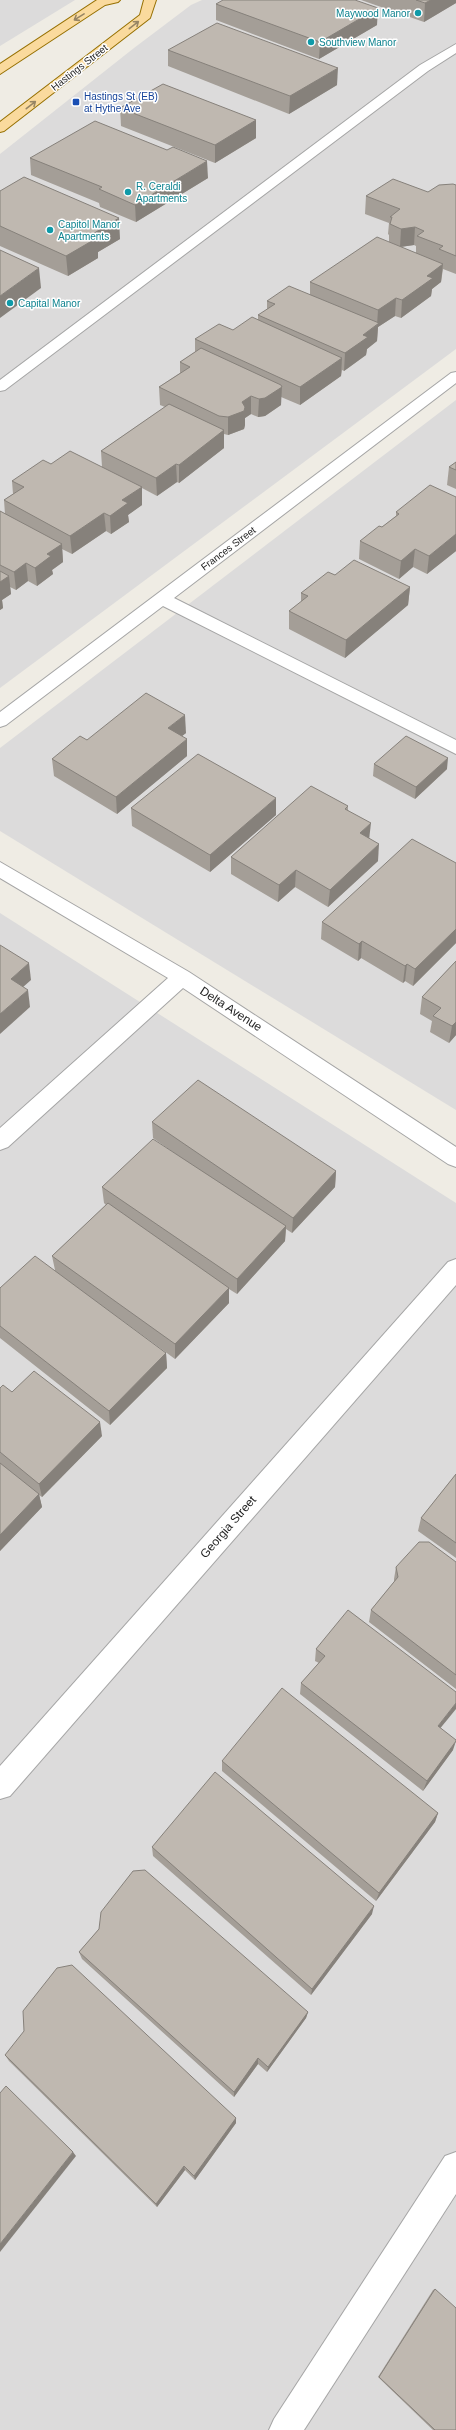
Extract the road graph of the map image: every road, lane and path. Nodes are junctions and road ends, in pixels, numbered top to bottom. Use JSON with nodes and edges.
{"nodes":[{"id":1,"x":114,"y":0,"type":"edge"},
{"id":2,"x":150,"y":0,"type":"edge"},
{"id":3,"x":456,"y":48,"type":"edge"},
{"id":4,"x":0,"y":70,"type":"edge"},
{"id":5,"x":0,"y":128,"type":"edge"},
{"id":6,"x":456,"y":376,"type":"edge"},
{"id":7,"x":0,"y":387,"type":"edge"},
{"id":8,"x":161,"y":598,"type":"junction"},
{"id":9,"x":0,"y":720,"type":"edge"},
{"id":10,"x":453,"y":743,"type":"edge"},
{"id":11,"x":0,"y":869,"type":"edge"},
{"id":12,"x":182,"y":977,"type":"junction"},
{"id":13,"x":0,"y":1140,"type":"edge"},
{"id":14,"x":456,"y":1158,"type":"edge"},
{"id":15,"x":456,"y":1269,"type":"edge"},
{"id":16,"x":0,"y":1786,"type":"edge"},
{"id":17,"x":456,"y":2167,"type":"edge"},
{"id":18,"x":284,"y":2430,"type":"edge"}],
"edges":[{"from":1,"to":4,"type":"main road","one_way":true},
{"from":5,"to":2,"type":"main road","name":"Hastings Street","one_way":true},
{"from":3,"to":7,"type":"street"},
{"from":6,"to":8,"type":"street","name":"Frances Street"},
{"from":8,"to":9,"type":"street","name":"Frances Street"},
{"from":8,"to":10,"type":"street"},
{"from":11,"to":12,"type":"street","name":"Delta Avenue"},
{"from":12,"to":13,"type":"street"},
{"from":12,"to":14,"type":"street","name":"Delta Avenue"},
{"from":15,"to":16,"type":"street","name":"Georgia Street"},
{"from":17,"to":18,"type":"street"}]}
